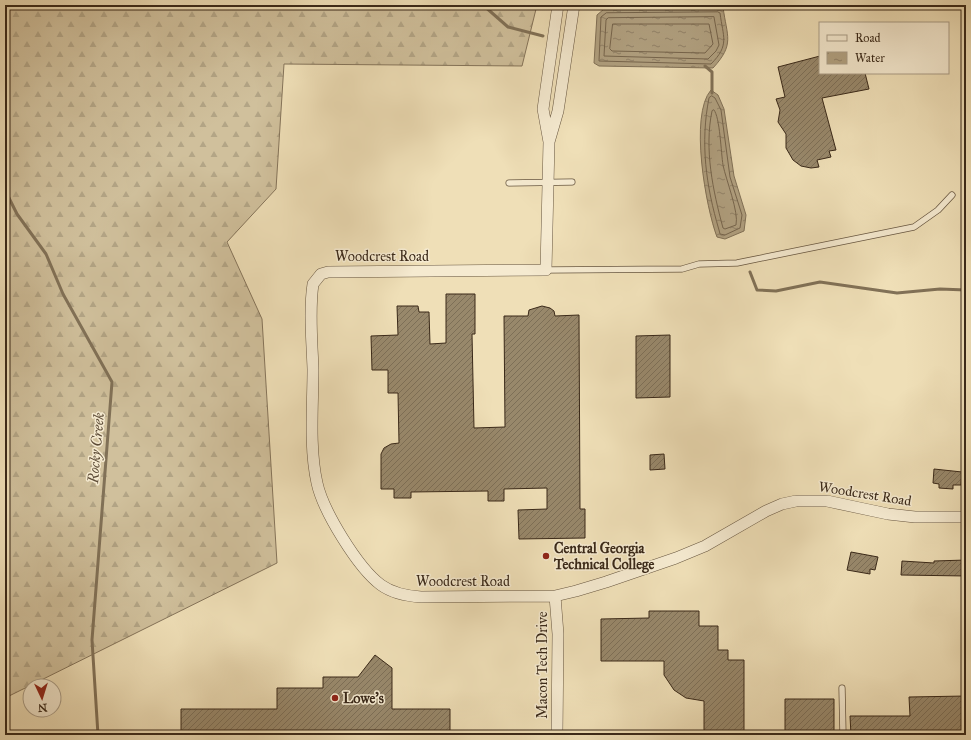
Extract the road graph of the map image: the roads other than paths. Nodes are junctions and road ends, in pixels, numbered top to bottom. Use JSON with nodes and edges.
{"nodes":[{"id":1,"x":558,"y":5,"type":"edge"},
{"id":2,"x":574,"y":5,"type":"edge"},
{"id":3,"x":549,"y":142,"type":"junction"},
{"id":4,"x":572,"y":182,"type":"dead end"},
{"id":5,"x":508,"y":183,"type":"dead end"},
{"id":6,"x":548,"y":183,"type":"junction"},
{"id":7,"x":952,"y":195,"type":"dead end"},
{"id":8,"x":546,"y":270,"type":"junction"},
{"id":9,"x":966,"y":517,"type":"edge"},
{"id":10,"x":555,"y":596,"type":"junction"},
{"id":11,"x":842,"y":688,"type":"dead end"},
{"id":12,"x":557,"y":735,"type":"edge"},
{"id":13,"x":843,"y":735,"type":"edge"}],
"edges":[{"from":1,"to":3,"type":"street"},
{"from":2,"to":3,"type":"street"},
{"from":3,"to":6,"type":"street"},
{"from":4,"to":6,"type":"lane"},
{"from":5,"to":6,"type":"lane"},
{"from":6,"to":8,"type":"street"},
{"from":7,"to":8,"type":"lane"},
{"from":8,"to":10,"type":"street","name":"Woodcrest Road"},
{"from":9,"to":10,"type":"street","name":"Woodcrest Road"},
{"from":10,"to":12,"type":"street","name":"Macon Tech Drive"},
{"from":11,"to":13,"type":"lane"}]}
